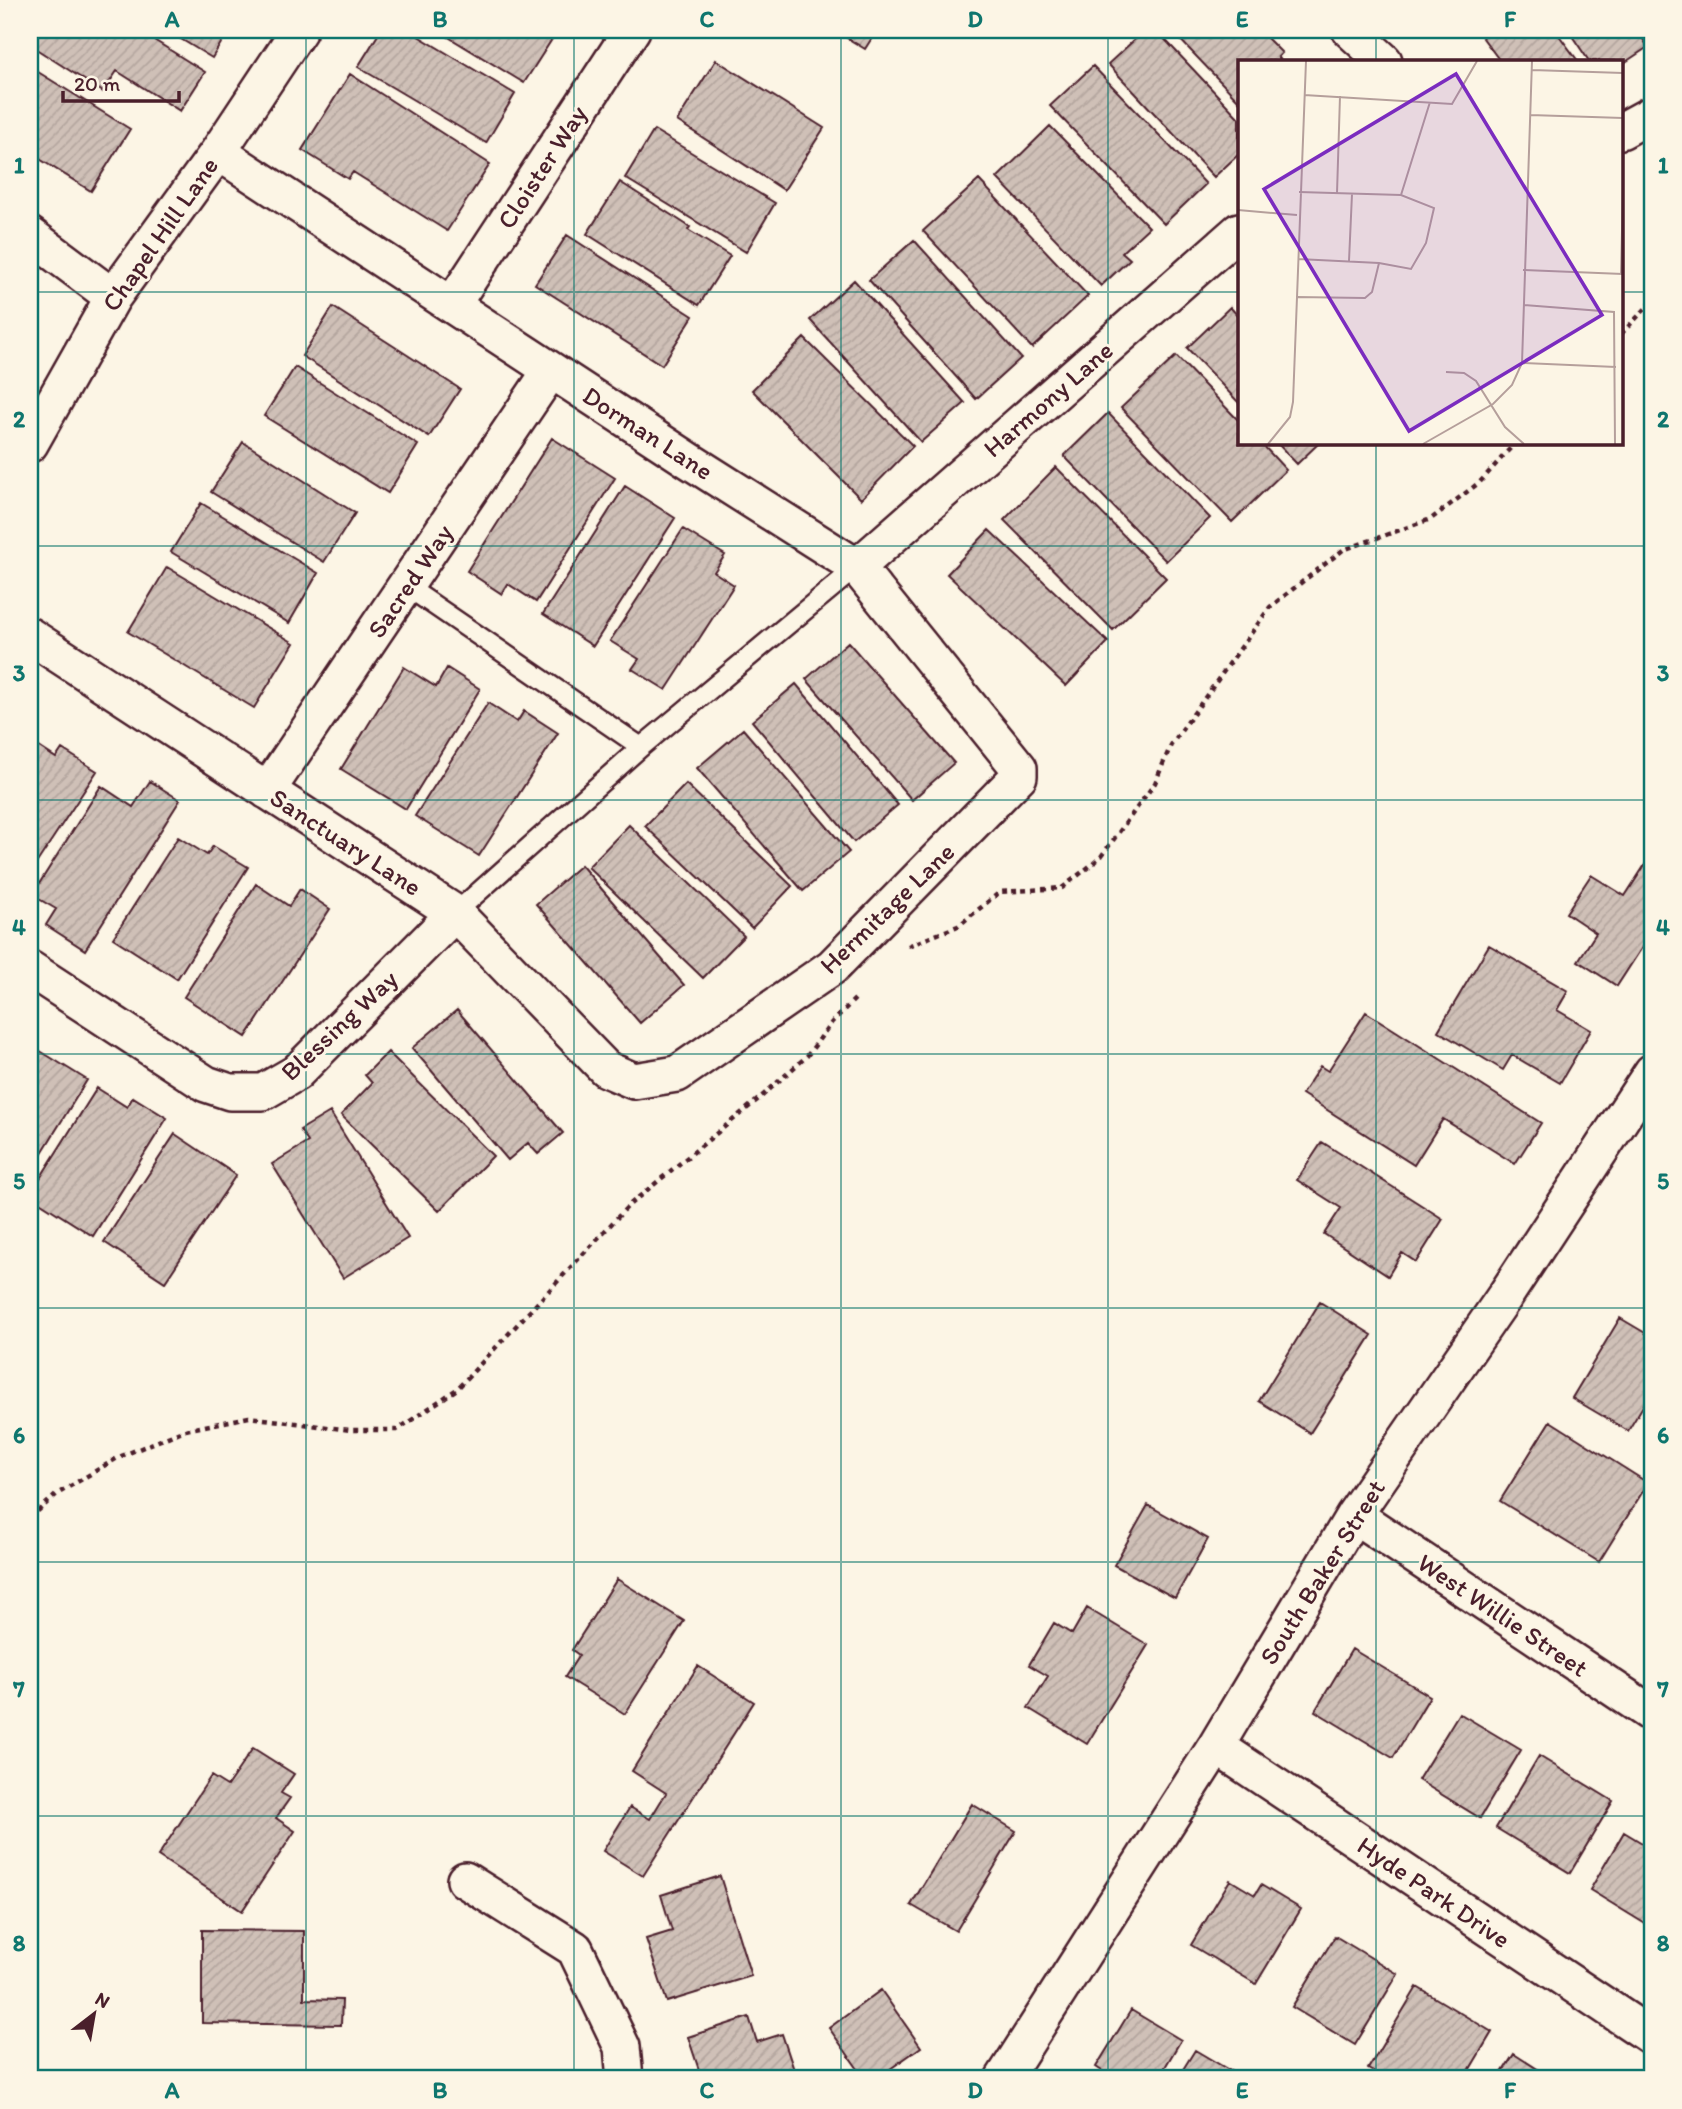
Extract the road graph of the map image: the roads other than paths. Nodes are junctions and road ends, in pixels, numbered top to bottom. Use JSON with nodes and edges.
{"nodes":[{"id":1,"x":299,"y":30,"type":"edge"},
{"id":2,"x":632,"y":30,"type":"edge"},
{"id":3,"x":1350,"y":30,"type":"edge"},
{"id":4,"x":1383,"y":60,"type":"edge"},
{"id":5,"x":1652,"y":114,"type":"edge"},
{"id":6,"x":1622,"y":130,"type":"edge"},
{"id":7,"x":218,"y":152,"type":"junction"},
{"id":8,"x":1238,"y":232,"type":"edge"},
{"id":9,"x":30,"y":235,"type":"edge"},
{"id":10,"x":113,"y":296,"type":"junction"},
{"id":11,"x":452,"y":305,"type":"junction"},
{"id":12,"x":551,"y":370,"type":"junction"},
{"id":13,"x":30,"y":444,"type":"edge"},
{"id":14,"x":857,"y":567,"type":"junction"},
{"id":15,"x":406,"y":586,"type":"junction"},
{"id":16,"x":30,"y":636,"type":"edge"},
{"id":17,"x":641,"y":747,"type":"junction"},
{"id":18,"x":1019,"y":776,"type":"joint"},
{"id":19,"x":267,"y":791,"type":"junction"},
{"id":20,"x":455,"y":913,"type":"junction"},
{"id":21,"x":30,"y":969,"type":"edge"},
{"id":22,"x":1652,"y":1072,"type":"edge"},
{"id":23,"x":634,"y":1081,"type":"joint"},
{"id":24,"x":1354,"y":1516,"type":"junction"},
{"id":25,"x":1652,"y":1714,"type":"edge"},
{"id":26,"x":1216,"y":1746,"type":"junction"},
{"id":27,"x":465,"y":1881,"type":"dead end"},
{"id":28,"x":1652,"y":2037,"type":"edge"},
{"id":29,"x":625,"y":2079,"type":"edge"},
{"id":30,"x":1003,"y":2079,"type":"edge"}],
"edges":[{"from":1,"to":7,"type":"street","name":"Chapel Hill Lane"},
{"from":2,"to":11,"type":"street","name":"Cloister Way"},
{"from":3,"to":4,"type":"street"},
{"from":5,"to":6,"type":"street"},
{"from":7,"to":10,"type":"street","name":"Chapel Hill Lane"},
{"from":7,"to":11,"type":"street","name":"Dorman Lane"},
{"from":8,"to":14,"type":"street","name":"Harmony Lane"},
{"from":9,"to":10,"type":"street"},
{"from":10,"to":13,"type":"street","name":"Chapel Hill Lane"},
{"from":11,"to":12,"type":"street","name":"Dorman Lane"},
{"from":12,"to":14,"type":"street","name":"Dorman Lane"},
{"from":12,"to":15,"type":"street","name":"Sacred Way"},
{"from":14,"to":17,"type":"lane"},
{"from":14,"to":18,"type":"street","name":"Dorman Lane"},
{"from":15,"to":17,"type":"lane"},
{"from":15,"to":19,"type":"street","name":"Sacred Way"},
{"from":16,"to":19,"type":"street","name":"Sanctuary Lane"},
{"from":17,"to":20,"type":"lane"},
{"from":18,"to":23,"type":"street","name":"Hermitage Lane"},
{"from":19,"to":20,"type":"street","name":"Sanctuary Lane"},
{"from":20,"to":21,"type":"street","name":"Blessing Way"},
{"from":20,"to":23,"type":"street","name":"Sanctuary Lane"},
{"from":22,"to":24,"type":"street","name":"South Baker Street"},
{"from":24,"to":25,"type":"street","name":"West Willie Street"},
{"from":24,"to":26,"type":"street","name":"South Baker Street"},
{"from":26,"to":28,"type":"street","name":"Hyde Park Drive"},
{"from":26,"to":30,"type":"street","name":"South Baker Street"},
{"from":27,"to":29,"type":"street"}]}
